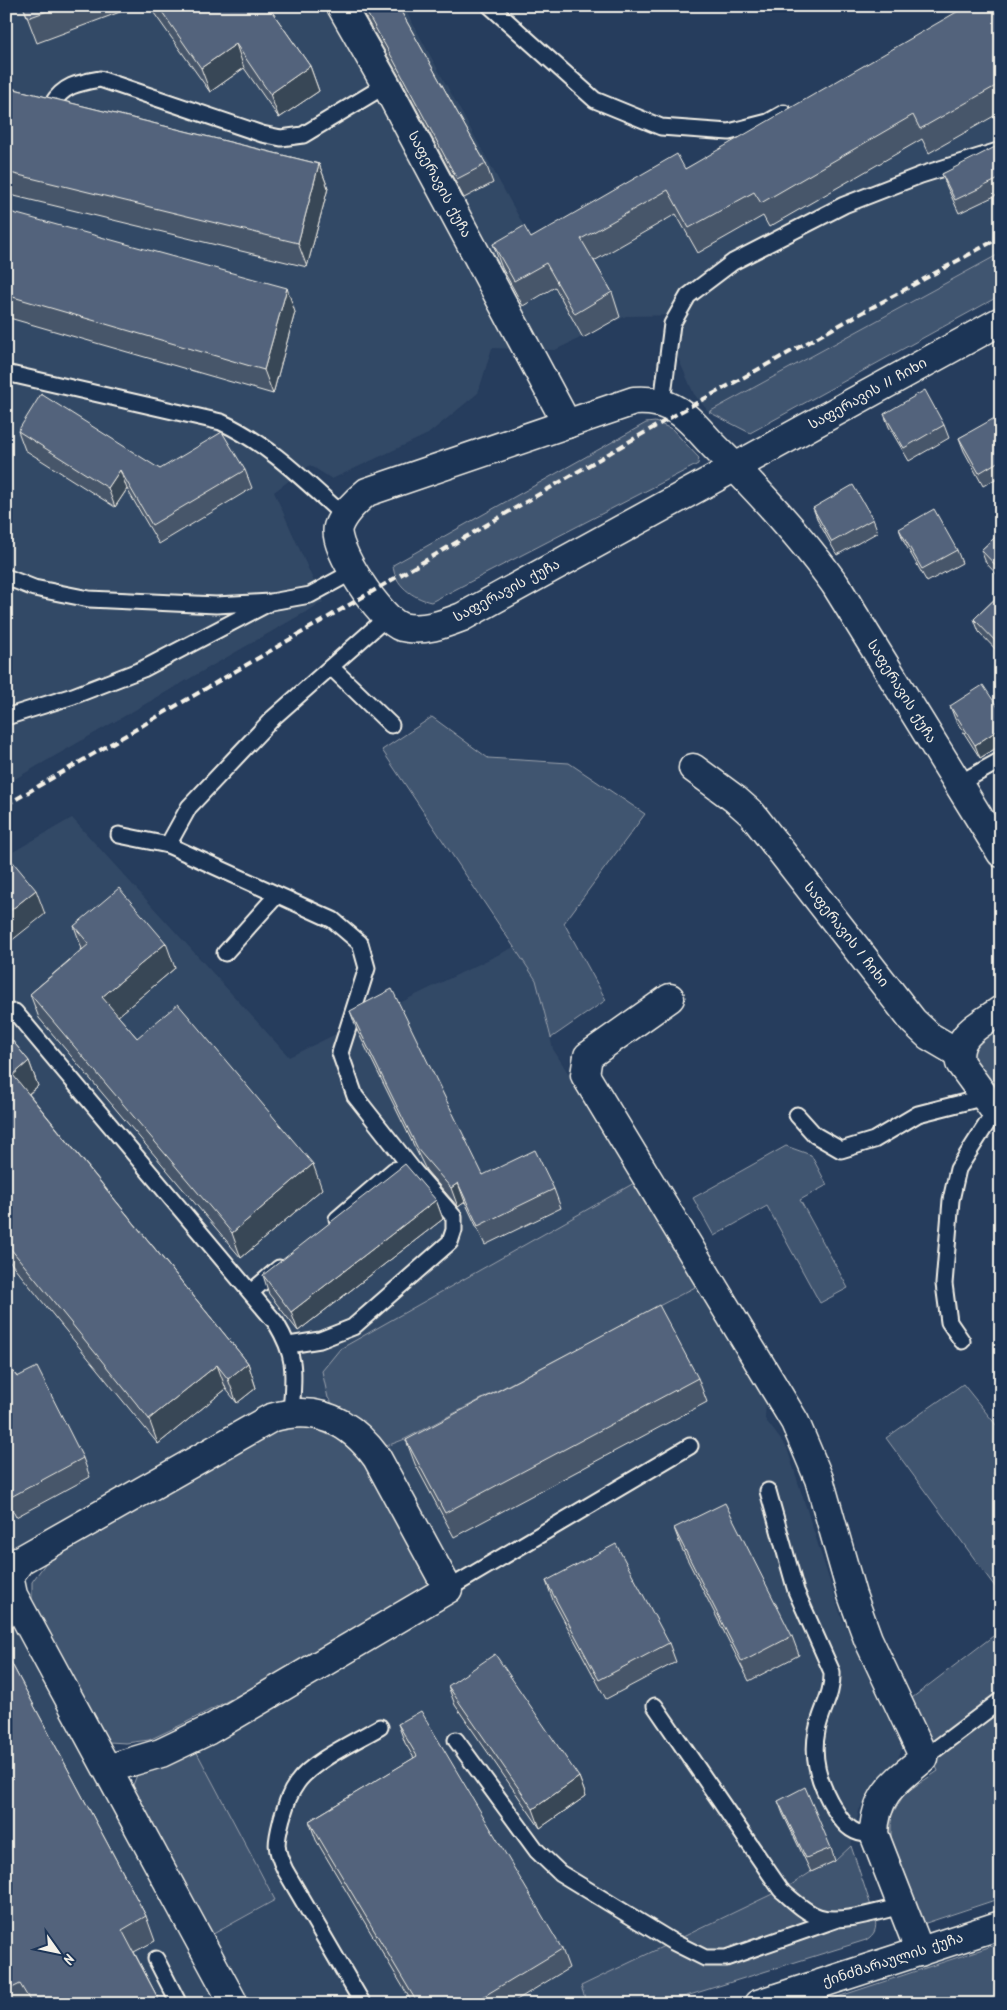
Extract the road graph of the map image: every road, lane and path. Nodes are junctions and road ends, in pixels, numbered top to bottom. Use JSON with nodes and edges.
{"nodes":[{"id":1,"x":341,"y":6,"type":"edge"},
{"id":2,"x":490,"y":6,"type":"edge"},
{"id":3,"x":386,"y":86,"type":"junction"},
{"id":4,"x":52,"y":104,"type":"edge"},
{"id":5,"x":794,"y":107,"type":"edge"},
{"id":6,"x":1001,"y":150,"type":"edge"},
{"id":7,"x":1001,"y":321,"type":"edge"},
{"id":8,"x":6,"y":373,"type":"edge"},
{"id":9,"x":662,"y":403,"type":"junction"},
{"id":10,"x":567,"y":424,"type":"junction"},
{"id":11,"x":736,"y":468,"type":"junction"},
{"id":12,"x":344,"y":516,"type":"junction"},
{"id":13,"x":354,"y":571,"type":"junction"},
{"id":14,"x":6,"y":577,"type":"edge"},
{"id":15,"x":271,"y":602,"type":"junction"},
{"id":16,"x":386,"y":618,"type":"junction"},
{"id":17,"x":331,"y":667,"type":"junction"},
{"id":18,"x":6,"y":717,"type":"edge"},
{"id":19,"x":391,"y":725,"type":"dead end"},
{"id":20,"x":1001,"y":760,"type":"edge"},
{"id":21,"x":693,"y":768,"type":"dead end"},
{"id":22,"x":958,"y":784,"type":"junction"},
{"id":23,"x":119,"y":835,"type":"dead end"},
{"id":24,"x":168,"y":845,"type":"junction"},
{"id":25,"x":1001,"y":853,"type":"edge"},
{"id":26,"x":277,"y":894,"type":"junction"},
{"id":27,"x":225,"y":953,"type":"dead end"},
{"id":28,"x":670,"y":998,"type":"dead end"},
{"id":29,"x":1001,"y":1010,"type":"edge"},
{"id":30,"x":15,"y":1012,"type":"dead end"},
{"id":31,"x":958,"y":1053,"type":"junction"},
{"id":32,"x":994,"y":1107,"type":"edge"},
{"id":33,"x":797,"y":1115,"type":"dead end"},
{"id":34,"x":414,"y":1171,"type":"junction"},
{"id":35,"x":326,"y":1228,"type":"edge"},
{"id":36,"x":288,"y":1260,"type":"edge"},
{"id":37,"x":251,"y":1292,"type":"junction"},
{"id":38,"x":962,"y":1341,"type":"dead end"},
{"id":39,"x":289,"y":1344,"type":"junction"},
{"id":40,"x":291,"y":1412,"type":"junction"},
{"id":41,"x":690,"y":1446,"type":"dead end"},
{"id":42,"x":768,"y":1491,"type":"dead end"},
{"id":43,"x":14,"y":1556,"type":"edge"},
{"id":44,"x":448,"y":1589,"type":"junction"},
{"id":45,"x":1001,"y":1700,"type":"edge"},
{"id":46,"x":655,"y":1706,"type":"dead end"},
{"id":47,"x":380,"y":1727,"type":"dead end"},
{"id":48,"x":456,"y":1740,"type":"dead end"},
{"id":49,"x":924,"y":1758,"type":"junction"},
{"id":50,"x":107,"y":1769,"type":"junction"},
{"id":51,"x":874,"y":1834,"type":"junction"},
{"id":52,"x":902,"y":1906,"type":"junction"},
{"id":53,"x":835,"y":1920,"type":"junction"},
{"id":54,"x":1001,"y":1925,"type":"edge"},
{"id":55,"x":920,"y":1952,"type":"junction"},
{"id":56,"x":156,"y":1959,"type":"dead end"},
{"id":57,"x":179,"y":2004,"type":"edge"},
{"id":58,"x":234,"y":2004,"type":"edge"},
{"id":59,"x":363,"y":2004,"type":"edge"},
{"id":60,"x":758,"y":2004,"type":"edge"}],
"edges":[{"from":1,"to":3,"type":"street","name":"საფერავის ქუჩა"},
{"from":2,"to":5,"type":"lane"},
{"from":3,"to":4,"type":"lane"},
{"from":3,"to":10,"type":"street","name":"საფერავის ქუჩა"},
{"from":6,"to":9,"type":"lane"},
{"from":7,"to":11,"type":"street","name":"საფერავის II ჩიხი"},
{"from":8,"to":12,"type":"lane"},
{"from":9,"to":10,"type":"street"},
{"from":9,"to":11,"type":"street"},
{"from":10,"to":12,"type":"street"},
{"from":11,"to":16,"type":"street","name":"საფერავის ქუჩა"},
{"from":11,"to":22,"type":"street","name":"საფერავის ქუჩა"},
{"from":12,"to":13,"type":"street","name":"საფერავის ქუჩა"},
{"from":13,"to":15,"type":"lane"},
{"from":13,"to":16,"type":"street","name":"საფერავის ქუჩა"},
{"from":14,"to":15,"type":"lane"},
{"from":15,"to":18,"type":"lane"},
{"from":16,"to":17,"type":"lane"},
{"from":17,"to":19,"type":"lane"},
{"from":17,"to":24,"type":"lane"},
{"from":20,"to":22,"type":"lane"},
{"from":21,"to":31,"type":"street","name":"საფერავის I ჩიხი"},
{"from":22,"to":25,"type":"street","name":"საფერავის ქუჩა"},
{"from":23,"to":24,"type":"lane"},
{"from":24,"to":26,"type":"lane"},
{"from":26,"to":27,"type":"lane"},
{"from":26,"to":34,"type":"lane"},
{"from":28,"to":49,"type":"street"},
{"from":29,"to":31,"type":"street"},
{"from":30,"to":37,"type":"lane"},
{"from":31,"to":32,"type":"street"},
{"from":32,"to":33,"type":"lane"},
{"from":32,"to":38,"type":"lane"},
{"from":34,"to":35,"type":"lane"},
{"from":34,"to":39,"type":"lane"},
{"from":36,"to":37,"type":"lane"},
{"from":37,"to":39,"type":"lane"},
{"from":39,"to":40,"type":"lane"},
{"from":40,"to":43,"type":"street"},
{"from":40,"to":44,"type":"street"},
{"from":41,"to":44,"type":"lane"},
{"from":42,"to":51,"type":"lane"},
{"from":43,"to":50,"type":"street"},
{"from":44,"to":50,"type":"street"},
{"from":45,"to":49,"type":"lane"},
{"from":46,"to":53,"type":"lane"},
{"from":47,"to":59,"type":"lane"},
{"from":48,"to":53,"type":"lane"},
{"from":49,"to":51,"type":"street"},
{"from":50,"to":58,"type":"street"},
{"from":51,"to":52,"type":"street"},
{"from":52,"to":53,"type":"lane"},
{"from":52,"to":55,"type":"street"},
{"from":54,"to":55,"type":"street","name":"ქინძმარაულის ქუჩა"},
{"from":55,"to":60,"type":"street","name":"ქინძმარაულის ქუჩა"},
{"from":56,"to":57,"type":"lane"}]}
